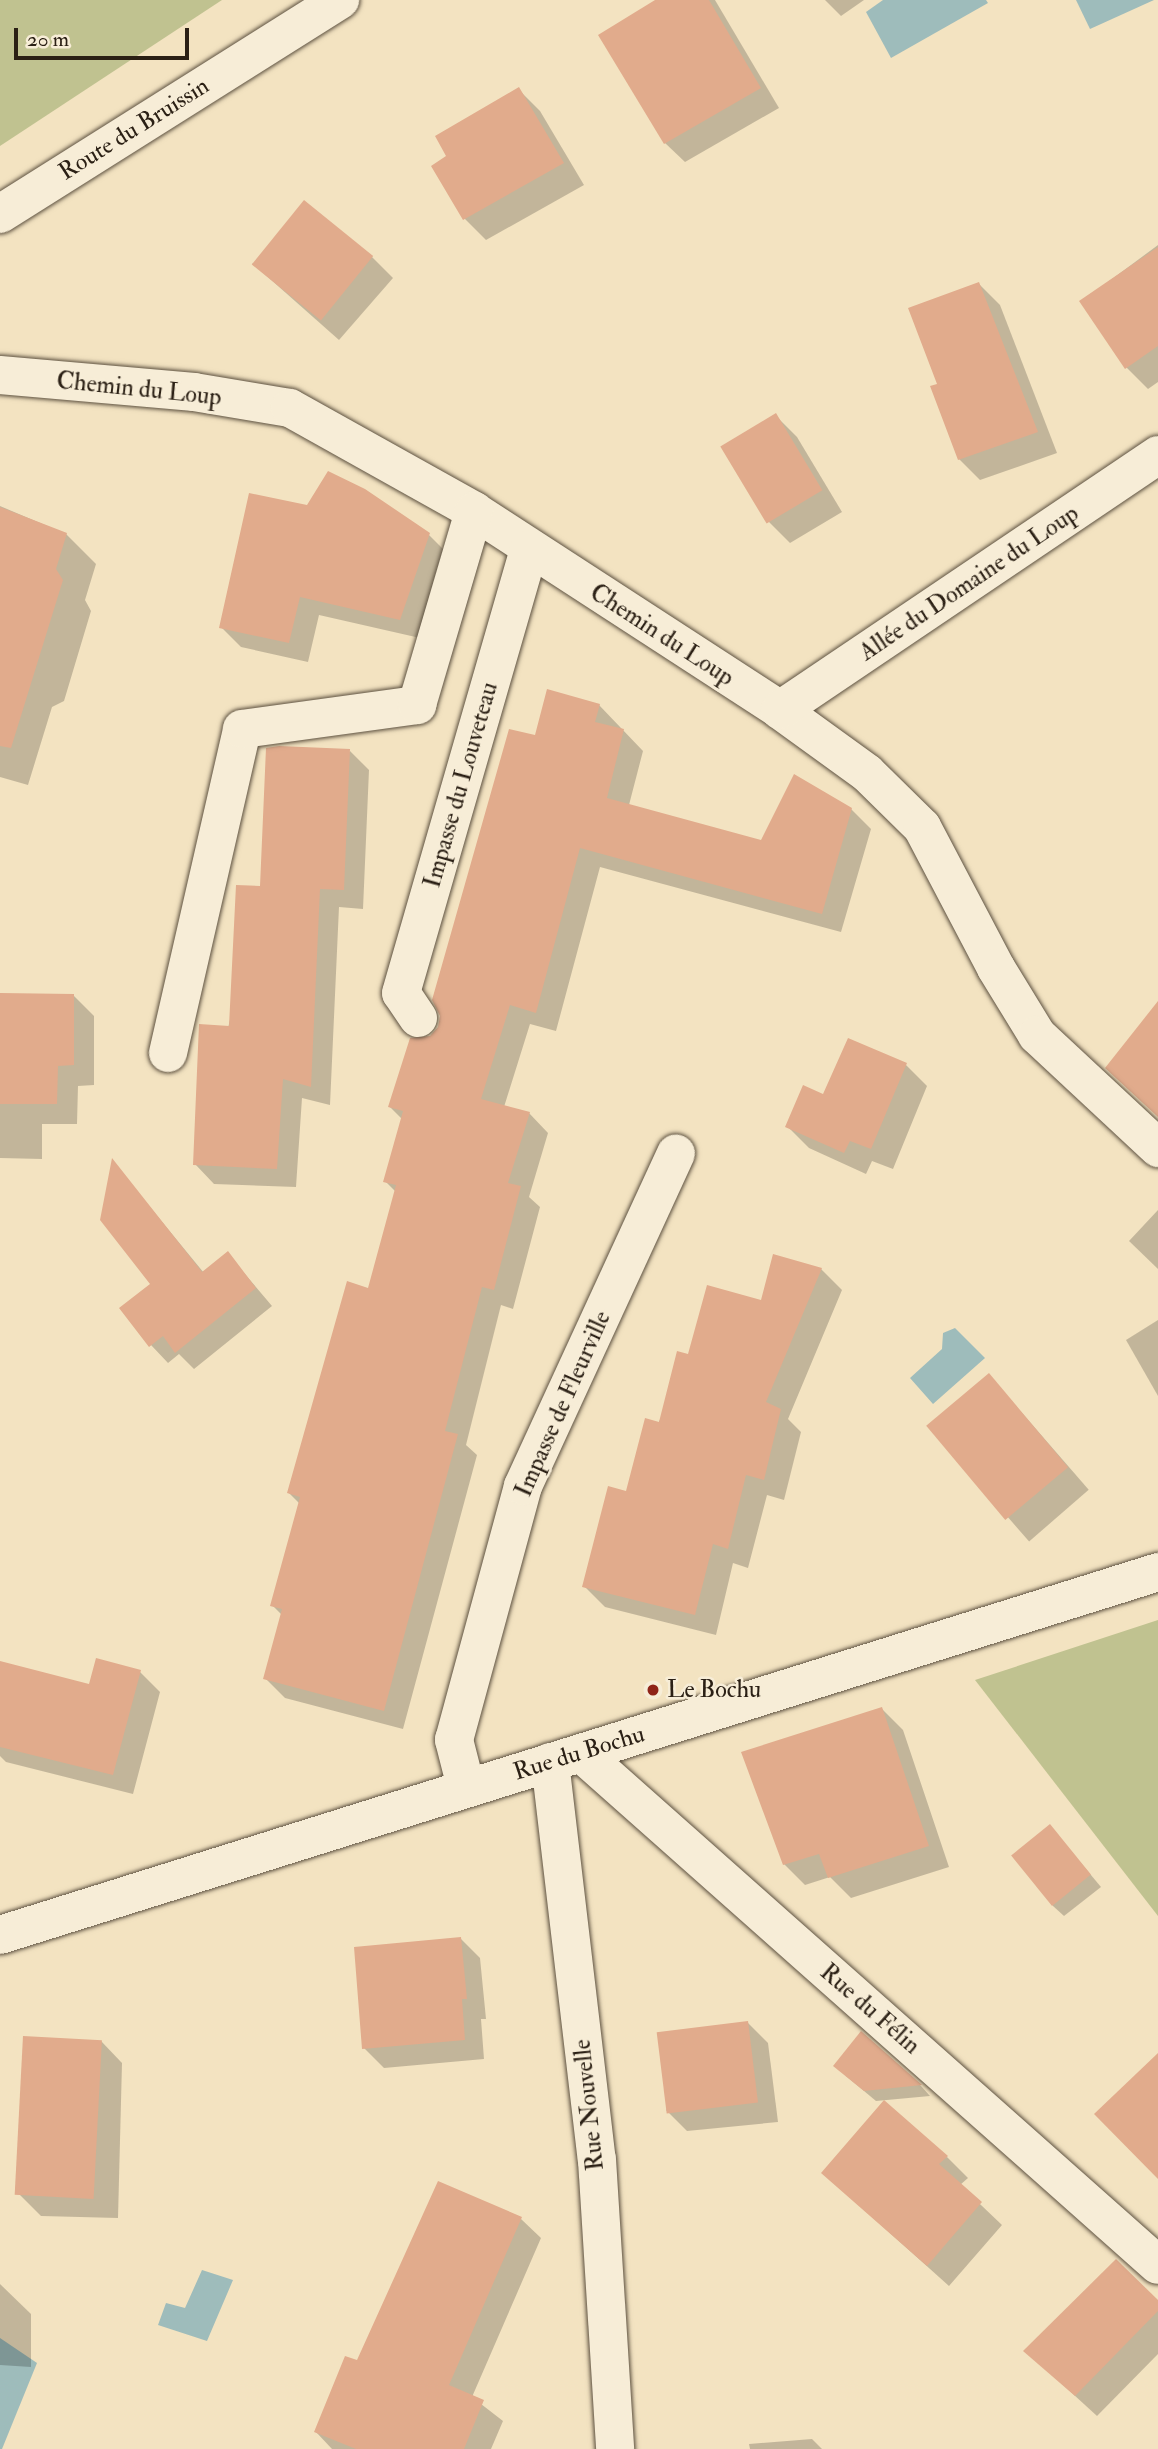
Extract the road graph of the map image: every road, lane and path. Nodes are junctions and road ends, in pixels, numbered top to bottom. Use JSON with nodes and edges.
{"nodes":[{"id":1,"x":340,"y":0,"type":"edge"},
{"id":2,"x":0,"y":214,"type":"edge"},
{"id":3,"x":0,"y":375,"type":"edge"},
{"id":4,"x":1158,"y":455,"type":"edge"},
{"id":5,"x":474,"y":511,"type":"junction"},
{"id":6,"x":529,"y":549,"type":"junction"},
{"id":7,"x":779,"y":710,"type":"junction"},
{"id":8,"x":418,"y":1018,"type":"dead end"},
{"id":9,"x":168,"y":1053,"type":"dead end"},
{"id":10,"x":1158,"y":1148,"type":"edge"},
{"id":11,"x":676,"y":1153,"type":"dead end"},
{"id":12,"x":1158,"y":1572,"type":"edge"},
{"id":13,"x":566,"y":1758,"type":"junction"},
{"id":14,"x":466,"y":1787,"type":"junction"},
{"id":15,"x":0,"y":1935,"type":"edge"},
{"id":16,"x":1158,"y":2265,"type":"edge"},
{"id":17,"x":615,"y":2449,"type":"edge"}],
"edges":[{"from":1,"to":2,"type":"street","name":"Route du Bruissin"},
{"from":3,"to":5,"type":"street","name":"Chemin du Loup"},
{"from":4,"to":7,"type":"street","name":"Allée du Domaine du Loup"},
{"from":5,"to":6,"type":"street","name":"Chemin du Loup"},
{"from":5,"to":9,"type":"street"},
{"from":6,"to":7,"type":"street","name":"Chemin du Loup"},
{"from":6,"to":8,"type":"street","name":"Impasse du Louveteau"},
{"from":7,"to":10,"type":"street","name":"Chemin du Loup"},
{"from":11,"to":14,"type":"street","name":"Impasse de Fleurville"},
{"from":12,"to":13,"type":"street","name":"Rue du Bochu"},
{"from":13,"to":14,"type":"street","name":"Rue du Bochu"},
{"from":13,"to":16,"type":"street","name":"Rue du Félin"},
{"from":13,"to":17,"type":"street","name":"Rue Nouvelle"},
{"from":14,"to":15,"type":"street","name":"Rue du Bochu"}]}
